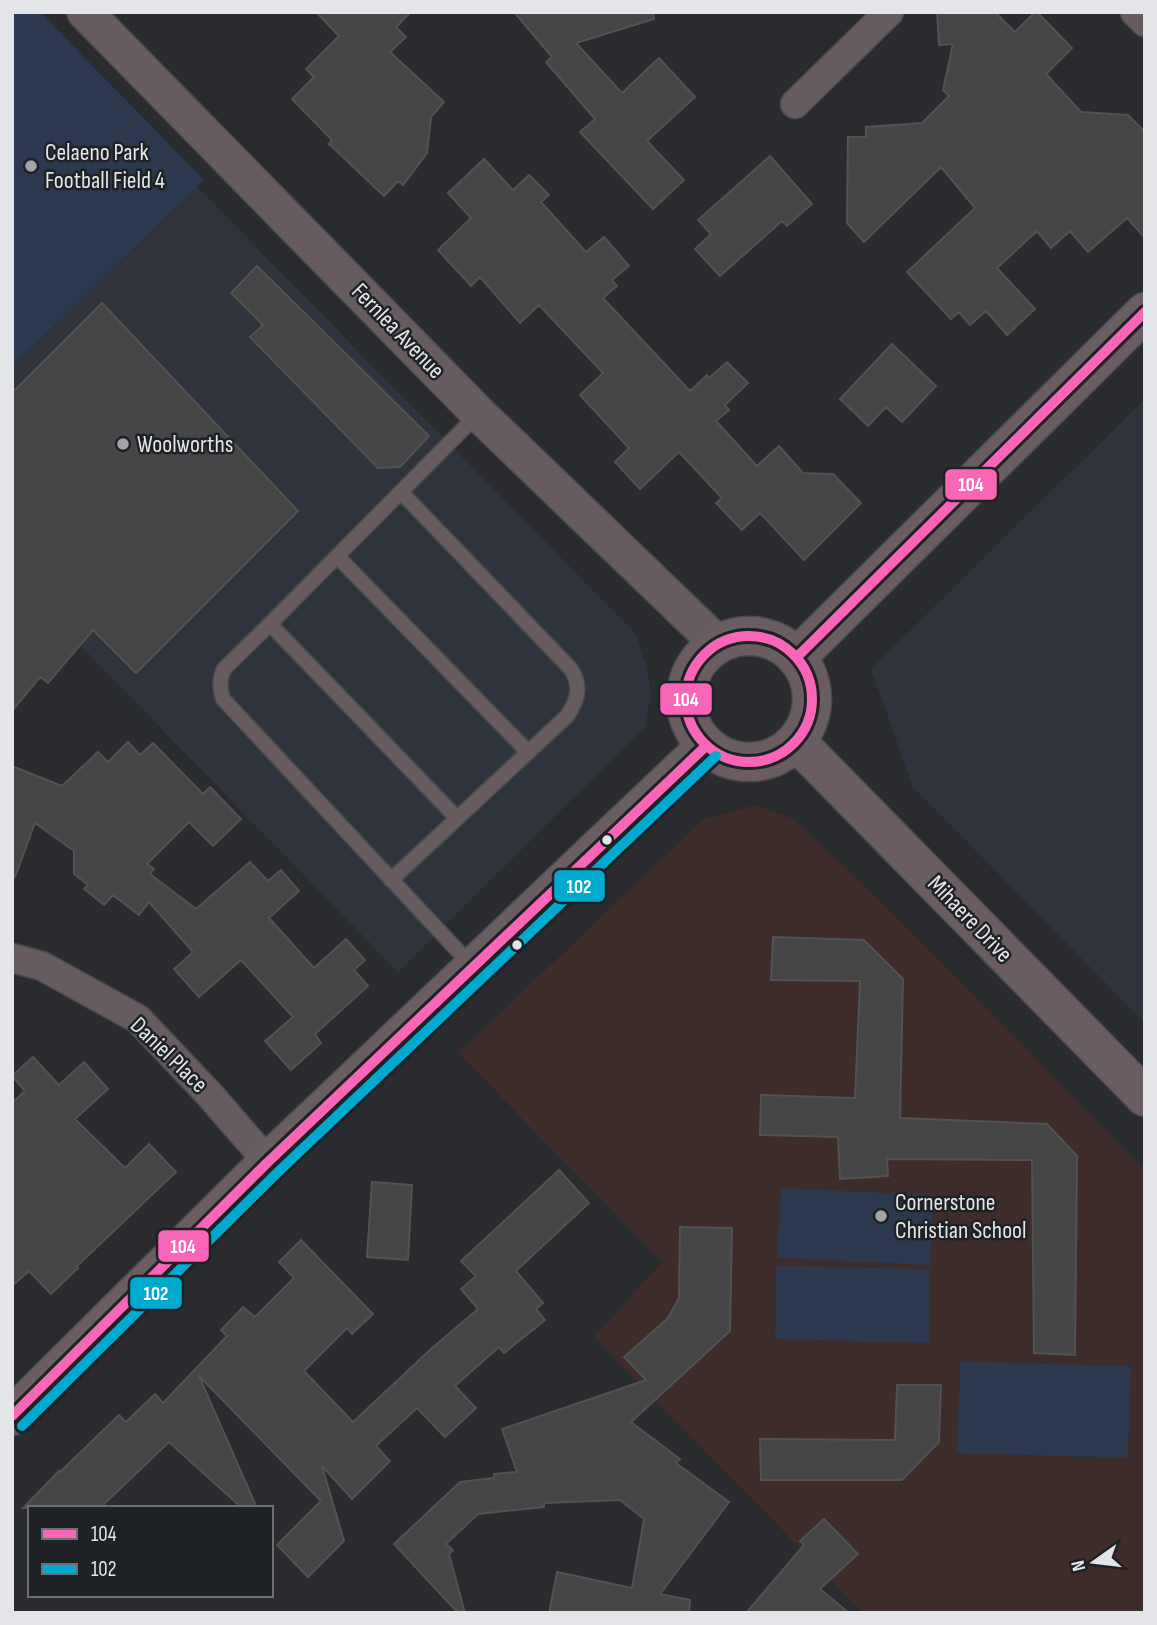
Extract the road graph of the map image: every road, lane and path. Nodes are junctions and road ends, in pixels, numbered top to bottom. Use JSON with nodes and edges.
{"nodes":[{"id":1,"x":85,"y":12,"type":"edge"},
{"id":2,"x":889,"y":12,"type":"edge"},
{"id":3,"x":1135,"y":12,"type":"edge"},
{"id":4,"x":1145,"y":22,"type":"edge"},
{"id":5,"x":796,"y":104,"type":"dead end"},
{"id":6,"x":1145,"y":312,"type":"edge"},
{"id":7,"x":479,"y":414,"type":"junction"},
{"id":8,"x":401,"y":492,"type":"junction"},
{"id":9,"x":338,"y":557,"type":"junction"},
{"id":10,"x":270,"y":624,"type":"junction"},
{"id":11,"x":717,"y":643,"type":"junction"},
{"id":12,"x":797,"y":657,"type":"junction"},
{"id":13,"x":796,"y":741,"type":"junction"},
{"id":14,"x":706,"y":746,"type":"junction"},
{"id":15,"x":528,"y":752,"type":"junction"},
{"id":16,"x":457,"y":818,"type":"junction"},
{"id":17,"x":391,"y":880,"type":"junction"},
{"id":18,"x":12,"y":958,"type":"edge"},
{"id":19,"x":473,"y":967,"type":"junction"},
{"id":20,"x":1145,"y":1097,"type":"edge"},
{"id":21,"x":268,"y":1162,"type":"junction"},
{"id":22,"x":12,"y":1416,"type":"edge"}],
"edges":[{"from":1,"to":7,"type":"street","name":"Fernlea Avenue"},
{"from":2,"to":5,"type":"street"},
{"from":3,"to":4,"type":"street"},
{"from":6,"to":12,"type":"main road"},
{"from":7,"to":8,"type":"lane"},
{"from":7,"to":11,"type":"street","name":"Fernlea Avenue"},
{"from":8,"to":9,"type":"lane"},
{"from":8,"to":15,"type":"lane"},
{"from":9,"to":10,"type":"lane"},
{"from":9,"to":15,"type":"lane"},
{"from":10,"to":16,"type":"lane"},
{"from":10,"to":17,"type":"lane"},
{"from":11,"to":12,"type":"main road"},
{"from":11,"to":14,"type":"main road"},
{"from":12,"to":13,"type":"main road"},
{"from":13,"to":14,"type":"main road"},
{"from":13,"to":20,"type":"main road","name":"Mihaere Drive"},
{"from":14,"to":19,"type":"main road"},
{"from":15,"to":16,"type":"lane"},
{"from":16,"to":17,"type":"lane"},
{"from":17,"to":19,"type":"lane"},
{"from":18,"to":21,"type":"street","name":"Daniel Place"},
{"from":19,"to":21,"type":"main road"},
{"from":21,"to":22,"type":"main road"}]}
